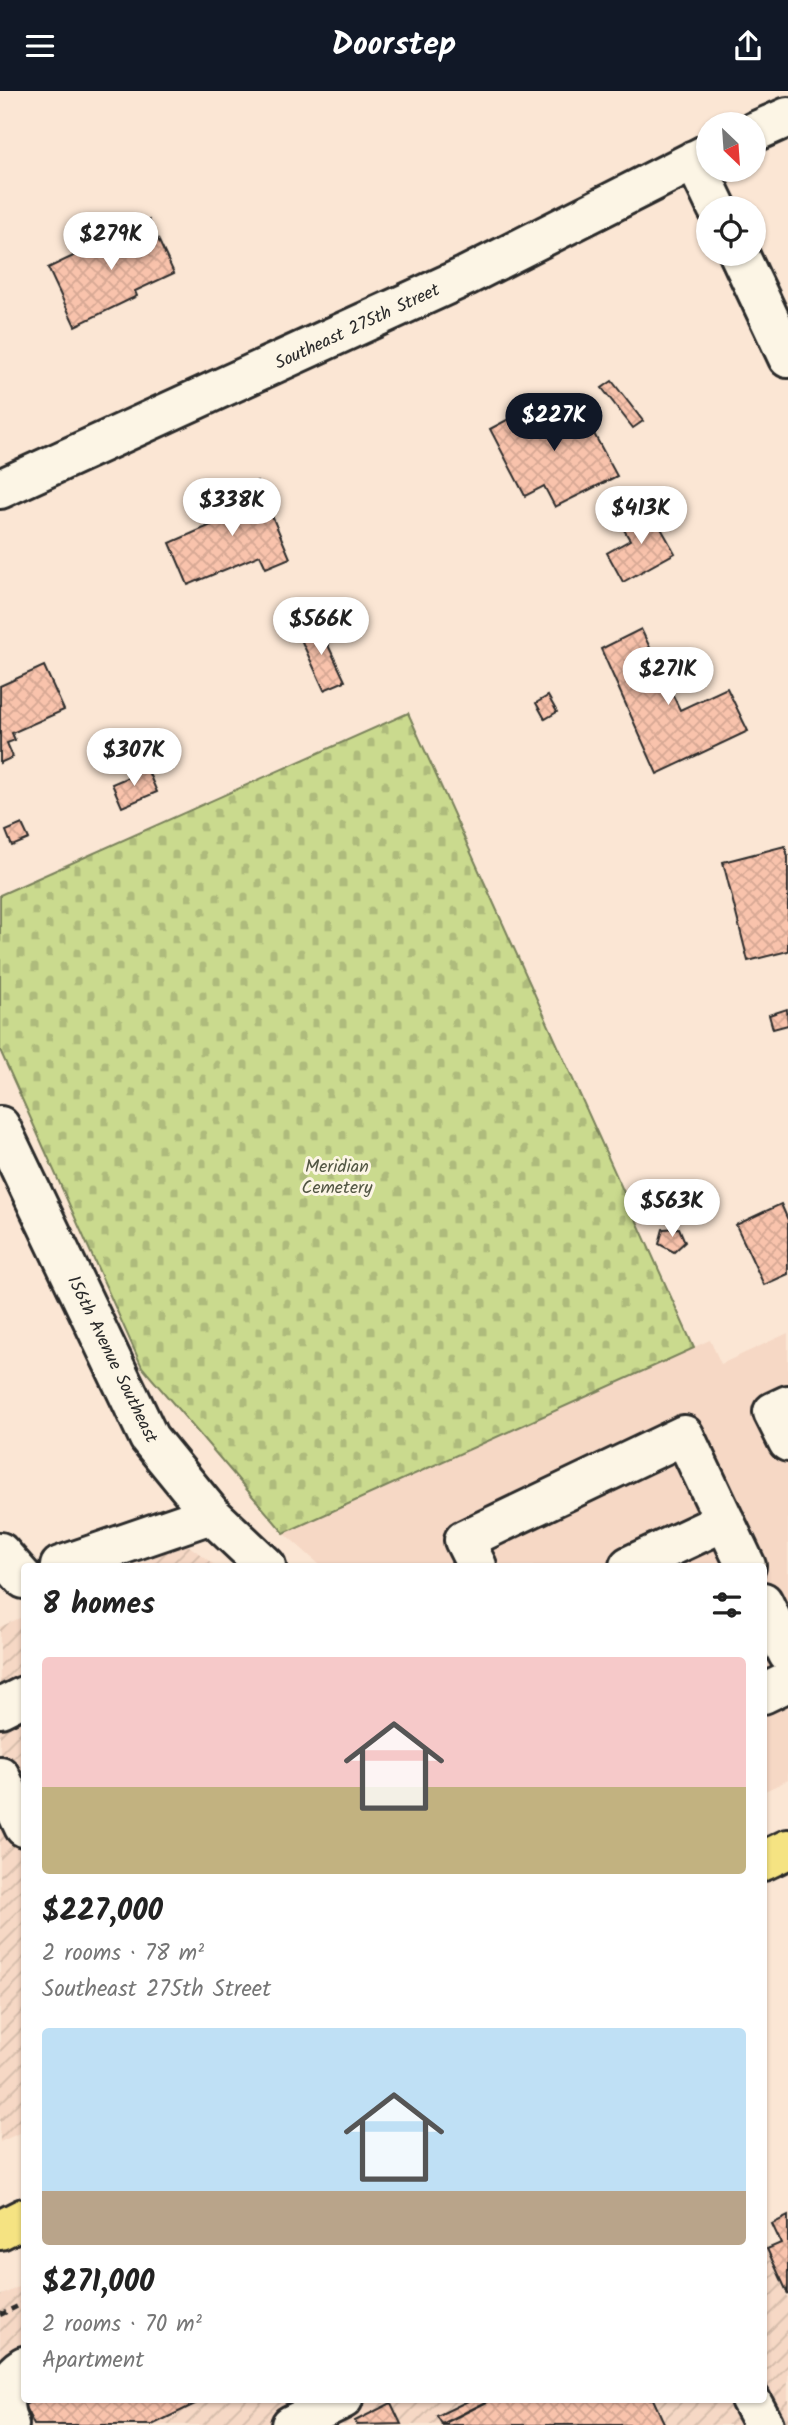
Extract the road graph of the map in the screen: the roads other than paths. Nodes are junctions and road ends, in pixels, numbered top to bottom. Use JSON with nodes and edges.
{"nodes":[{"id":1,"x":788,"y":117,"type":"edge"},
{"id":2,"x":766,"y":127,"type":"edge"},
{"id":3,"x":696,"y":160,"type":"edge"},
{"id":4,"x":744,"y":266,"type":"edge"},
{"id":5,"x":788,"y":358,"type":"edge"},
{"id":6,"x":0,"y":489,"type":"edge"},
{"id":7,"x":0,"y":1126,"type":"edge"},
{"id":8,"x":788,"y":1405,"type":"edge"},
{"id":9,"x":788,"y":1442,"type":"edge"},
{"id":10,"x":211,"y":1514,"type":"junction"},
{"id":11,"x":724,"y":1521,"type":"junction"},
{"id":12,"x":0,"y":1552,"type":"edge"},
{"id":13,"x":69,"y":1563,"type":"edge"},
{"id":14,"x":262,"y":1563,"type":"edge"},
{"id":15,"x":476,"y":1563,"type":"edge"},
{"id":16,"x":635,"y":1563,"type":"edge"},
{"id":17,"x":745,"y":1563,"type":"edge"},
{"id":18,"x":21,"y":1576,"type":"edge"},
{"id":19,"x":21,"y":1582,"type":"edge"},
{"id":20,"x":0,"y":1592,"type":"edge"},
{"id":21,"x":767,"y":1610,"type":"edge"},
{"id":22,"x":788,"y":1654,"type":"edge"},
{"id":23,"x":788,"y":1682,"type":"edge"},
{"id":24,"x":767,"y":1692,"type":"edge"},
{"id":25,"x":21,"y":1698,"type":"edge"},
{"id":26,"x":0,"y":1708,"type":"edge"},
{"id":27,"x":0,"y":1776,"type":"edge"},
{"id":28,"x":21,"y":1820,"type":"edge"},
{"id":29,"x":788,"y":1849,"type":"edge"},
{"id":30,"x":767,"y":1859,"type":"edge"},
{"id":31,"x":21,"y":2369,"type":"edge"},
{"id":32,"x":335,"y":2403,"type":"edge"},
{"id":33,"x":9,"y":2425,"type":"edge"},
{"id":34,"x":290,"y":2425,"type":"edge"}],
"edges":[{"from":1,"to":2,"type":"street"},
{"from":3,"to":6,"type":"street","name":"Southeast 275th Street"},
{"from":4,"to":5,"type":"street"},
{"from":7,"to":10,"type":"street","name":"156th Avenue Southeast"},
{"from":8,"to":9,"type":"street"},
{"from":10,"to":13,"type":"street"},
{"from":10,"to":14,"type":"street","name":"156th Avenue Southeast"},
{"from":11,"to":15,"type":"street"},
{"from":11,"to":16,"type":"street"},
{"from":11,"to":17,"type":"street"},
{"from":12,"to":18,"type":"street"},
{"from":19,"to":20,"type":"street"},
{"from":21,"to":22,"type":"street"},
{"from":23,"to":24,"type":"street"},
{"from":25,"to":26,"type":"street"},
{"from":27,"to":28,"type":"street"},
{"from":29,"to":30,"type":"main road"},
{"from":31,"to":33,"type":"street"},
{"from":32,"to":34,"type":"street"}]}
